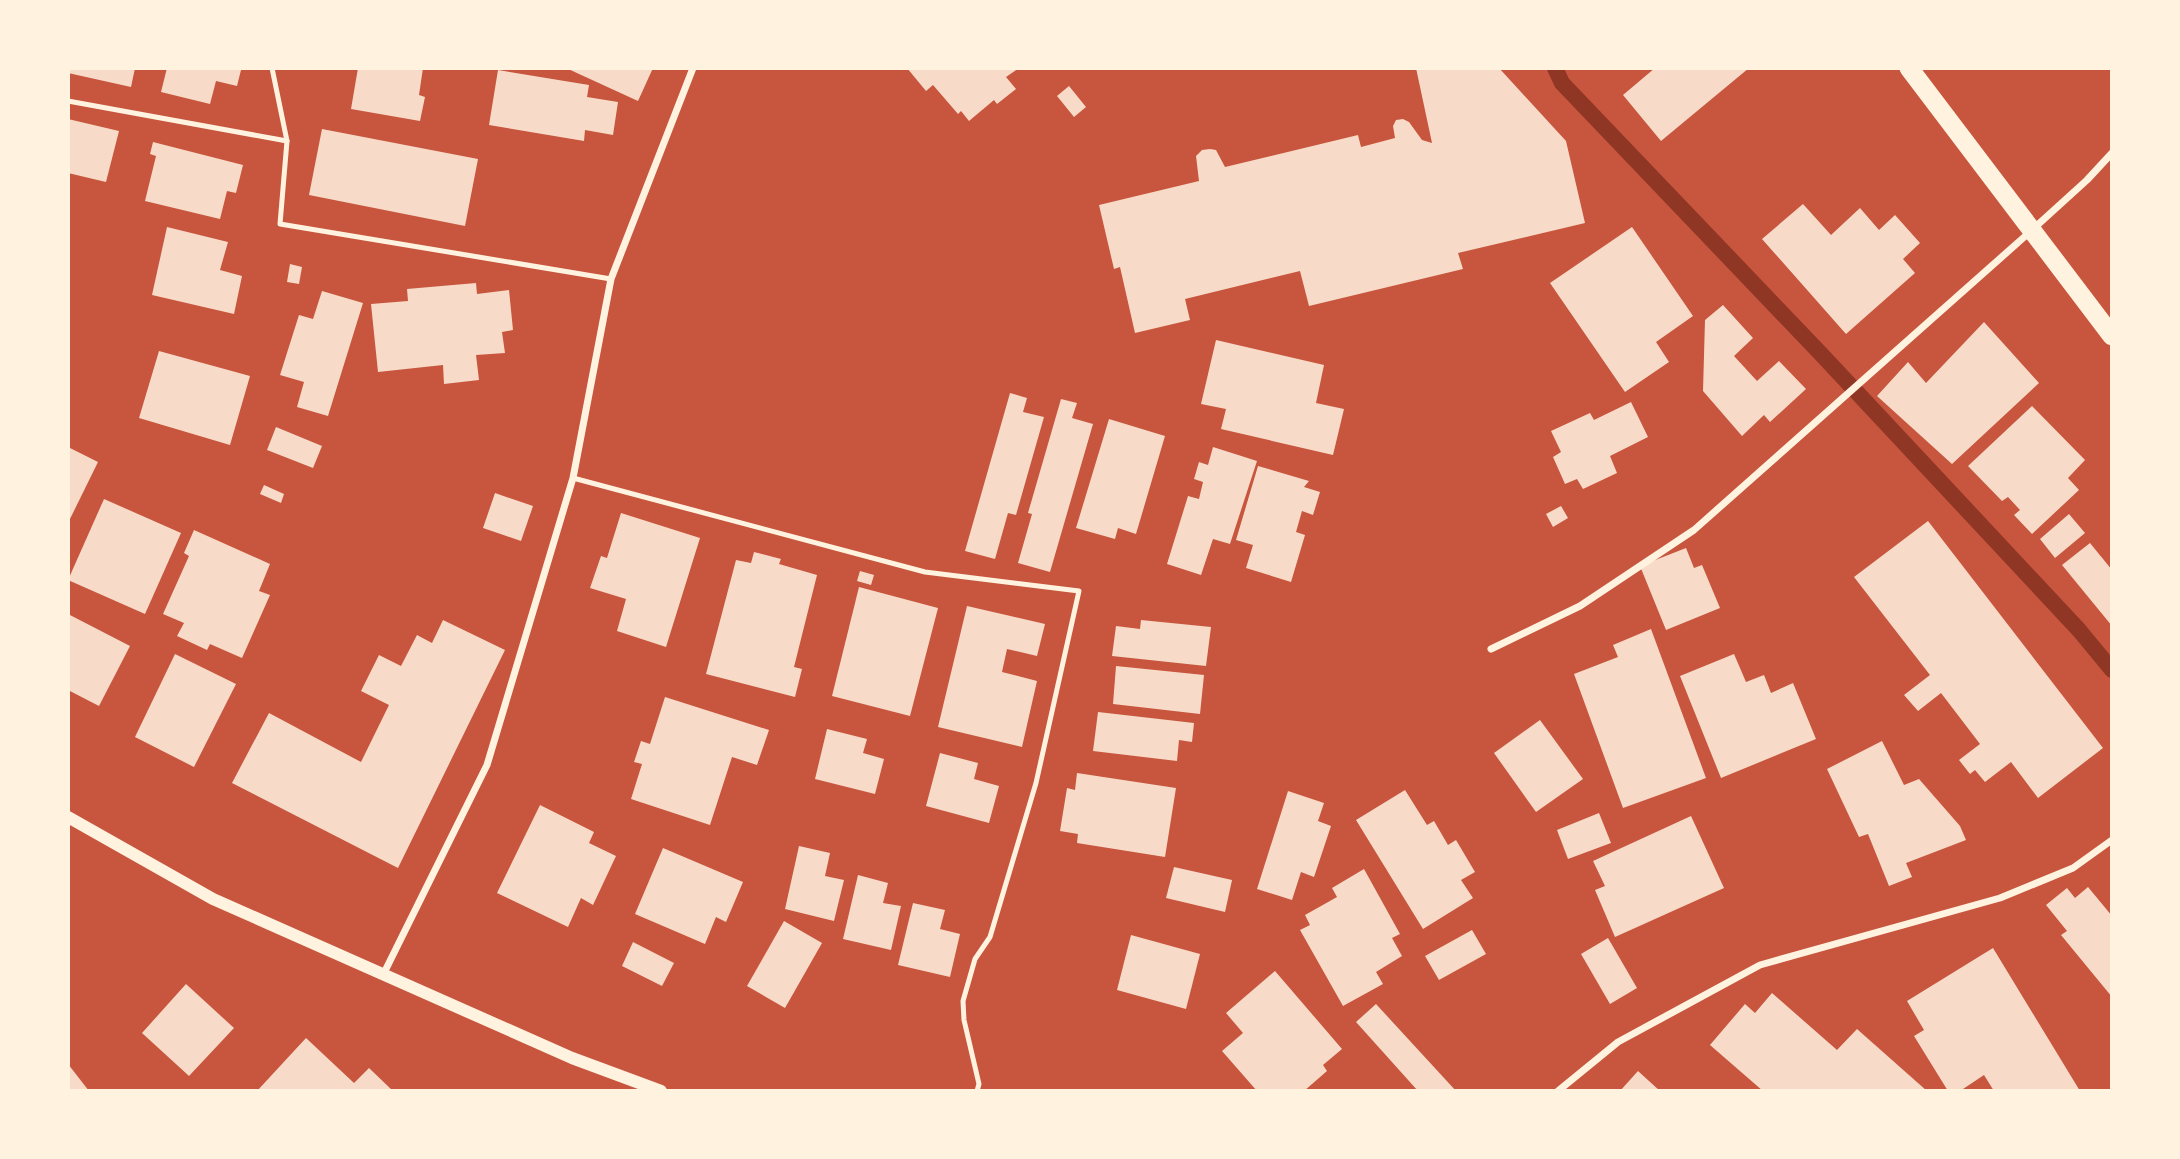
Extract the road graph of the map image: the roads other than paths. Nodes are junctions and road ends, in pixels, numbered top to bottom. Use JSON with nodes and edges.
{"nodes":[{"id":1,"x":272,"y":68,"type":"edge"},
{"id":2,"x":693,"y":68,"type":"edge"},
{"id":3,"x":1909,"y":68,"type":"edge"},
{"id":4,"x":68,"y":101,"type":"edge"},
{"id":5,"x":287,"y":141,"type":"junction"},
{"id":6,"x":2112,"y":153,"type":"edge"},
{"id":7,"x":2031,"y":231,"type":"junction"},
{"id":8,"x":611,"y":279,"type":"junction"},
{"id":9,"x":2112,"y":336,"type":"edge"},
{"id":10,"x":573,"y":478,"type":"junction"},
{"id":11,"x":1491,"y":649,"type":"dead end"},
{"id":12,"x":68,"y":817,"type":"edge"},
{"id":13,"x":2112,"y":841,"type":"edge"},
{"id":14,"x":384,"y":973,"type":"junction"},
{"id":15,"x":661,"y":1091,"type":"edge"},
{"id":16,"x":978,"y":1091,"type":"edge"},
{"id":17,"x":1558,"y":1091,"type":"edge"}],
"edges":[{"from":1,"to":5,"type":"lane"},
{"from":2,"to":8,"type":"street"},
{"from":3,"to":7,"type":"highway"},
{"from":4,"to":5,"type":"lane"},
{"from":5,"to":8,"type":"lane"},
{"from":6,"to":7,"type":"street"},
{"from":7,"to":9,"type":"highway"},
{"from":7,"to":11,"type":"street"},
{"from":8,"to":10,"type":"street"},
{"from":10,"to":14,"type":"street"},
{"from":10,"to":16,"type":"lane"},
{"from":12,"to":14,"type":"street"},
{"from":13,"to":17,"type":"street"},
{"from":14,"to":15,"type":"street"}]}
